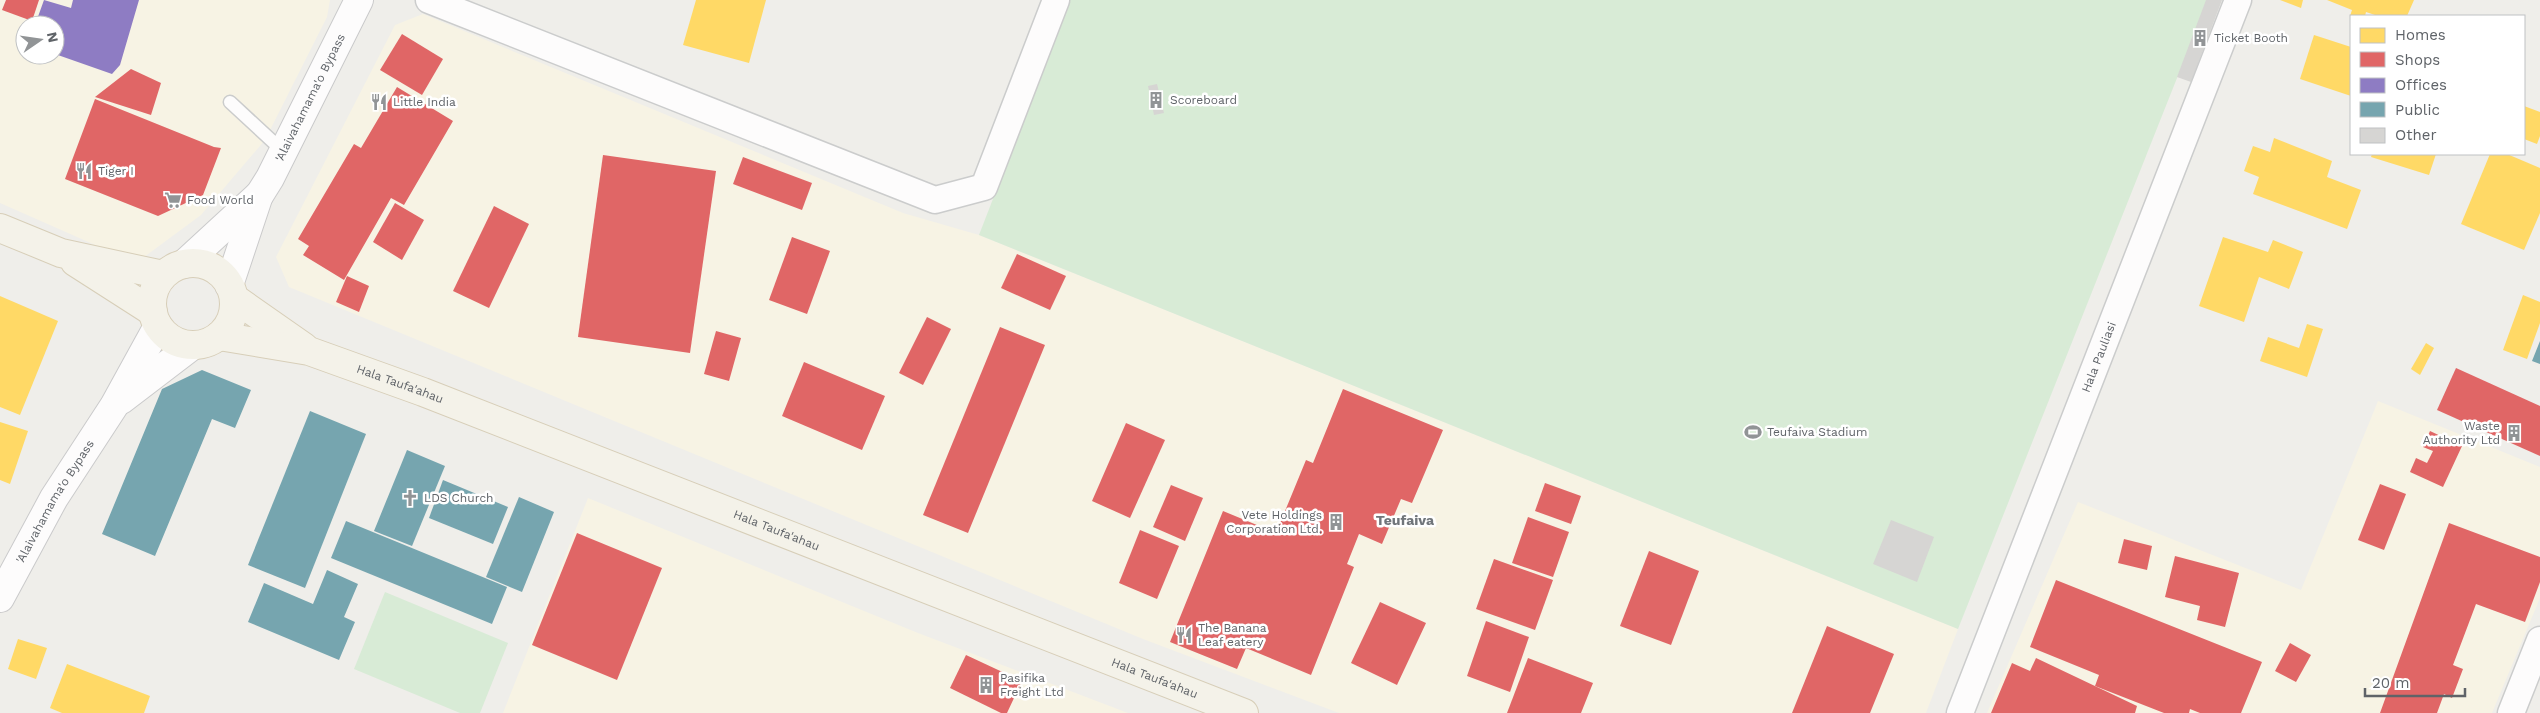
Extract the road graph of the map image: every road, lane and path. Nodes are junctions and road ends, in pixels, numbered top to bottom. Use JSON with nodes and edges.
{"nodes":[{"id":1,"x":359,"y":0,"type":"edge"},
{"id":2,"x":429,"y":0,"type":"edge"},
{"id":3,"x":1056,"y":0,"type":"edge"},
{"id":4,"x":2238,"y":0,"type":"edge"},
{"id":5,"x":230,"y":102,"type":"dead end"},
{"id":6,"x":284,"y":152,"type":"junction"},
{"id":7,"x":260,"y":194,"type":"junction"},
{"id":8,"x":0,"y":228,"type":"edge"},
{"id":9,"x":61,"y":253,"type":"junction"},
{"id":10,"x":174,"y":269,"type":"junction"},
{"id":11,"x":232,"y":291,"type":"junction"},
{"id":12,"x":155,"y":319,"type":"junction"},
{"id":13,"x":219,"y":336,"type":"junction"},
{"id":14,"x":193,"y":345,"type":"junction"},
{"id":15,"x":309,"y":351,"type":"junction"},
{"id":16,"x":114,"y":406,"type":"junction"},
{"id":17,"x":0,"y":598,"type":"edge"},
{"id":18,"x":2540,"y":640,"type":"edge"},
{"id":19,"x":1244,"y":713,"type":"edge"},
{"id":20,"x":1960,"y":713,"type":"edge"},
{"id":21,"x":2510,"y":713,"type":"edge"}],
"edges":[{"from":1,"to":6,"type":"main road","name":"'Alaivahamama'o Bypass"},
{"from":2,"to":3,"type":"street"},
{"from":4,"to":20,"type":"street","name":"Hala Pauliasi"},
{"from":5,"to":6,"type":"lane"},
{"from":6,"to":7,"type":"main road","name":"'Alaivahamama'o Bypass"},
{"from":7,"to":10,"type":"main road","name":"'Alaivahamama'o Bypass"},
{"from":7,"to":11,"type":"main road","name":"'Alaivahamama'o Bypass"},
{"from":8,"to":9,"type":"main road"},
{"from":9,"to":10,"type":"main road"},
{"from":9,"to":12,"type":"main road"},
{"from":10,"to":11,"type":"main road"},
{"from":10,"to":12,"type":"main road"},
{"from":11,"to":13,"type":"main road"},
{"from":11,"to":15,"type":"main road","name":"Hala Taufa'ahau"},
{"from":12,"to":14,"type":"main road"},
{"from":12,"to":16,"type":"main road","name":"'Alaivahamama'o Bypass"},
{"from":13,"to":14,"type":"main road"},
{"from":13,"to":15,"type":"main road","name":"Hala Taufa'ahau"},
{"from":14,"to":16,"type":"main road","name":"'Alaivahamama'o Bypass"},
{"from":15,"to":19,"type":"main road","name":"Hala Taufa'ahau"},
{"from":16,"to":17,"type":"main road","name":"'Alaivahamama'o Bypass"},
{"from":18,"to":21,"type":"street"}]}
